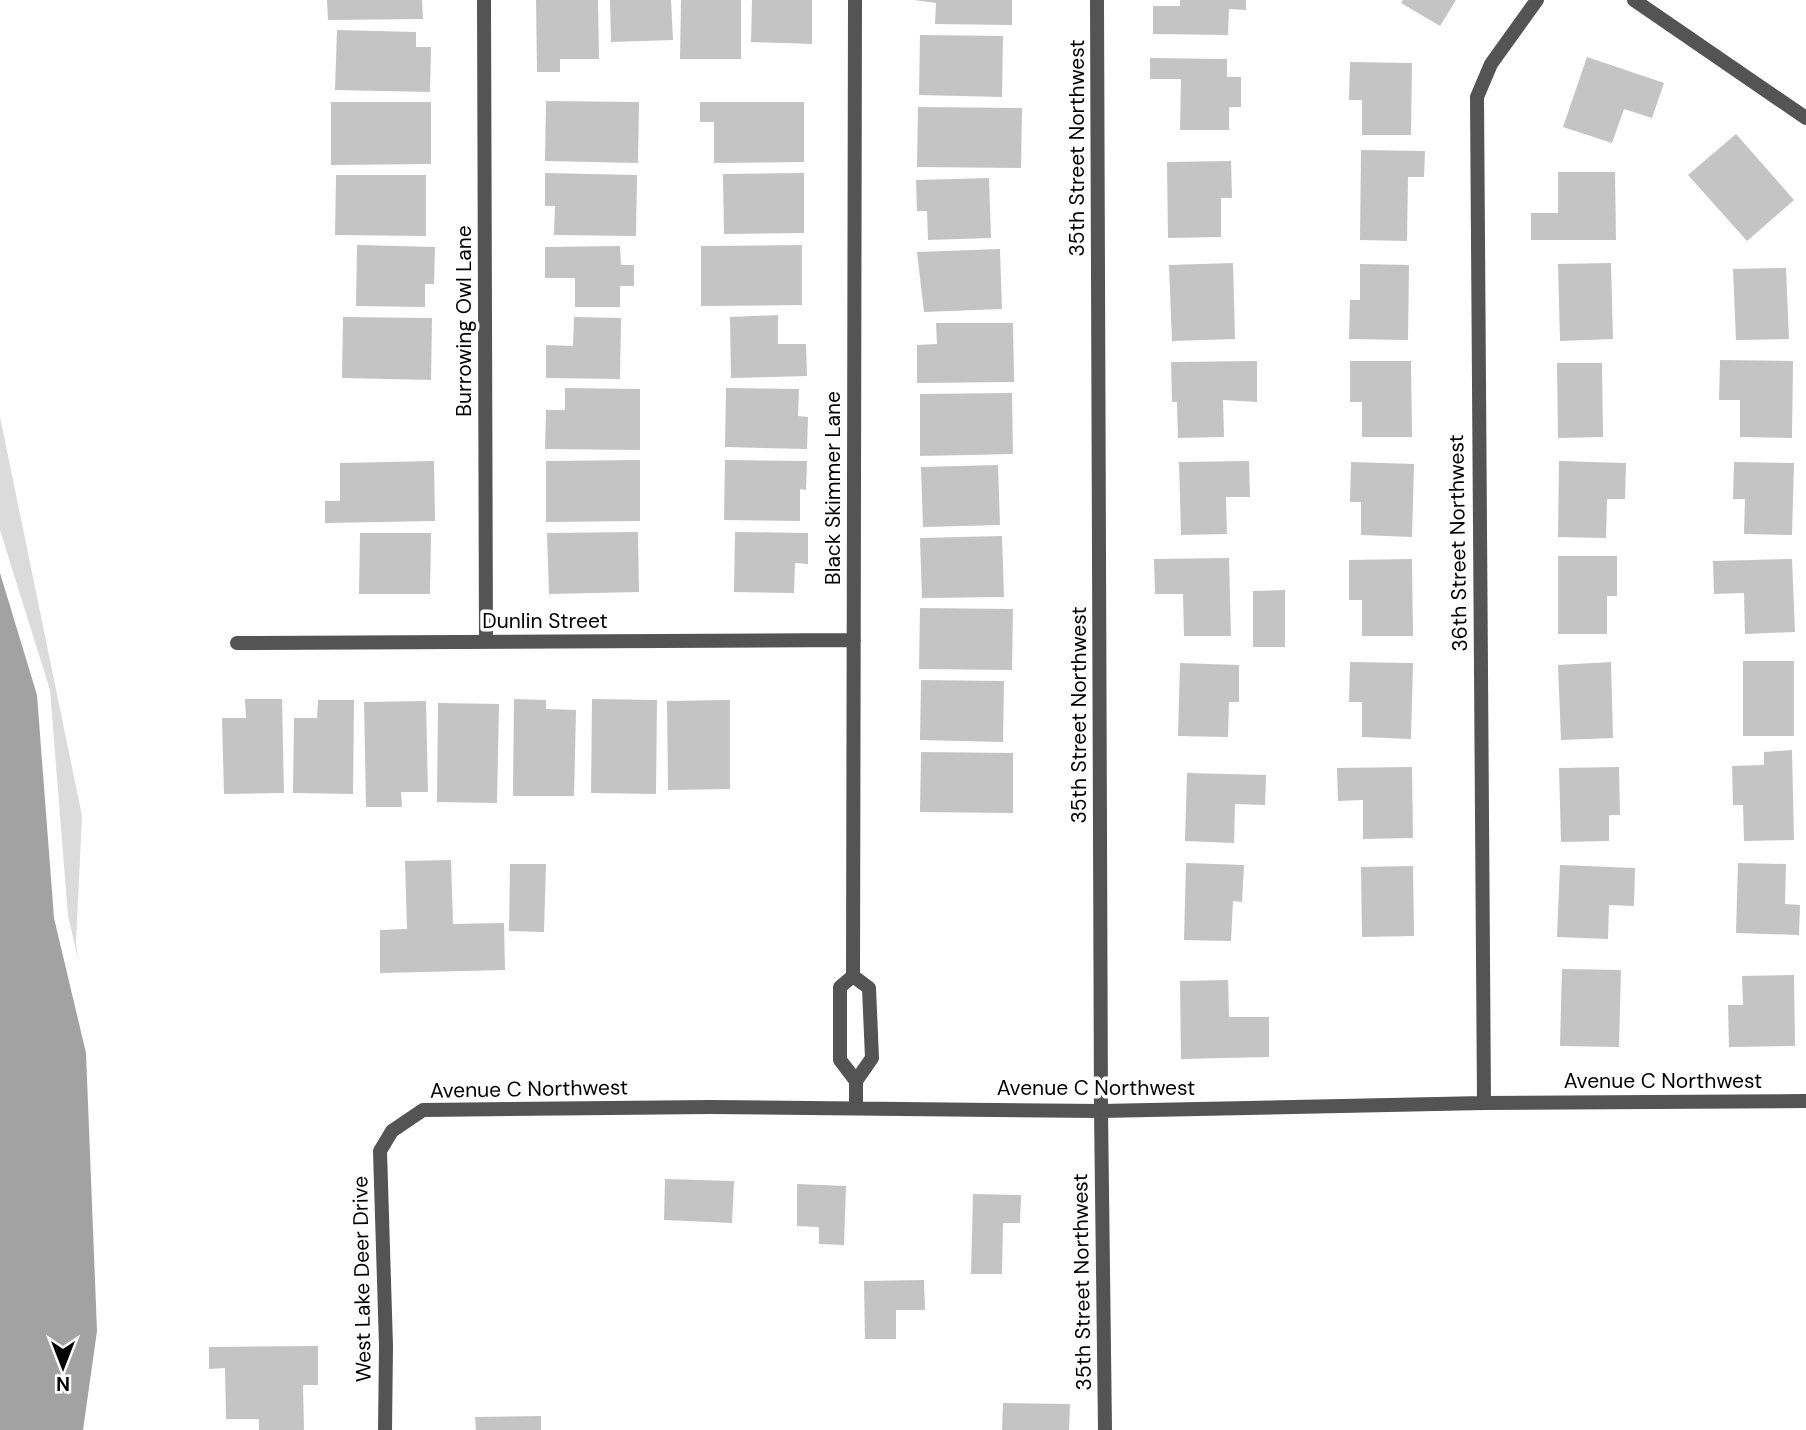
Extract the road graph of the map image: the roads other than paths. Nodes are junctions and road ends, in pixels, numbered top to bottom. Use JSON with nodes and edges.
{"nodes":[{"id":1,"x":484,"y":0,"type":"edge"},
{"id":2,"x":855,"y":0,"type":"edge"},
{"id":3,"x":1097,"y":0,"type":"edge"},
{"id":4,"x":1537,"y":0,"type":"edge"},
{"id":5,"x":1634,"y":0,"type":"edge"},
{"id":6,"x":1806,"y":118,"type":"edge"},
{"id":7,"x":854,"y":640,"type":"junction"},
{"id":8,"x":486,"y":642,"type":"junction"},
{"id":9,"x":237,"y":643,"type":"dead end"},
{"id":10,"x":853,"y":976,"type":"junction"},
{"id":11,"x":856,"y":1081,"type":"junction"},
{"id":12,"x":1806,"y":1101,"type":"edge"},
{"id":13,"x":1485,"y":1103,"type":"junction"},
{"id":14,"x":856,"y":1108,"type":"junction"},
{"id":15,"x":1101,"y":1111,"type":"junction"},
{"id":16,"x":392,"y":1131,"type":"joint"},
{"id":17,"x":385,"y":1430,"type":"edge"},
{"id":18,"x":1105,"y":1430,"type":"edge"}],
"edges":[{"from":1,"to":8,"type":"street","name":"Burrowing Owl Lane"},
{"from":2,"to":7,"type":"street","name":"Black Skimmer Lane"},
{"from":3,"to":15,"type":"street","name":"35th Street Northwest"},
{"from":4,"to":13,"type":"street","name":"36th Street Northwest"},
{"from":5,"to":6,"type":"street"},
{"from":7,"to":8,"type":"street","name":"Dunlin Street"},
{"from":7,"to":10,"type":"street","name":"Black Skimmer Lane"},
{"from":8,"to":9,"type":"street","name":"Dunlin Street"},
{"from":10,"to":11,"type":"street","name":"Black Skimmer Lane"},
{"from":10,"to":11,"type":"street","name":"Black Skimmer Lane"},
{"from":11,"to":14,"type":"street","name":"Black Skimmer Lane"},
{"from":12,"to":13,"type":"street","name":"Avenue C Northwest"},
{"from":13,"to":15,"type":"street","name":"Avenue C Northwest"},
{"from":14,"to":15,"type":"street","name":"Avenue C Northwest"},
{"from":14,"to":16,"type":"street","name":"Avenue C Northwest"},
{"from":15,"to":18,"type":"street","name":"35th Street Northwest"},
{"from":16,"to":17,"type":"street","name":"West Lake Deer Drive"}]}
